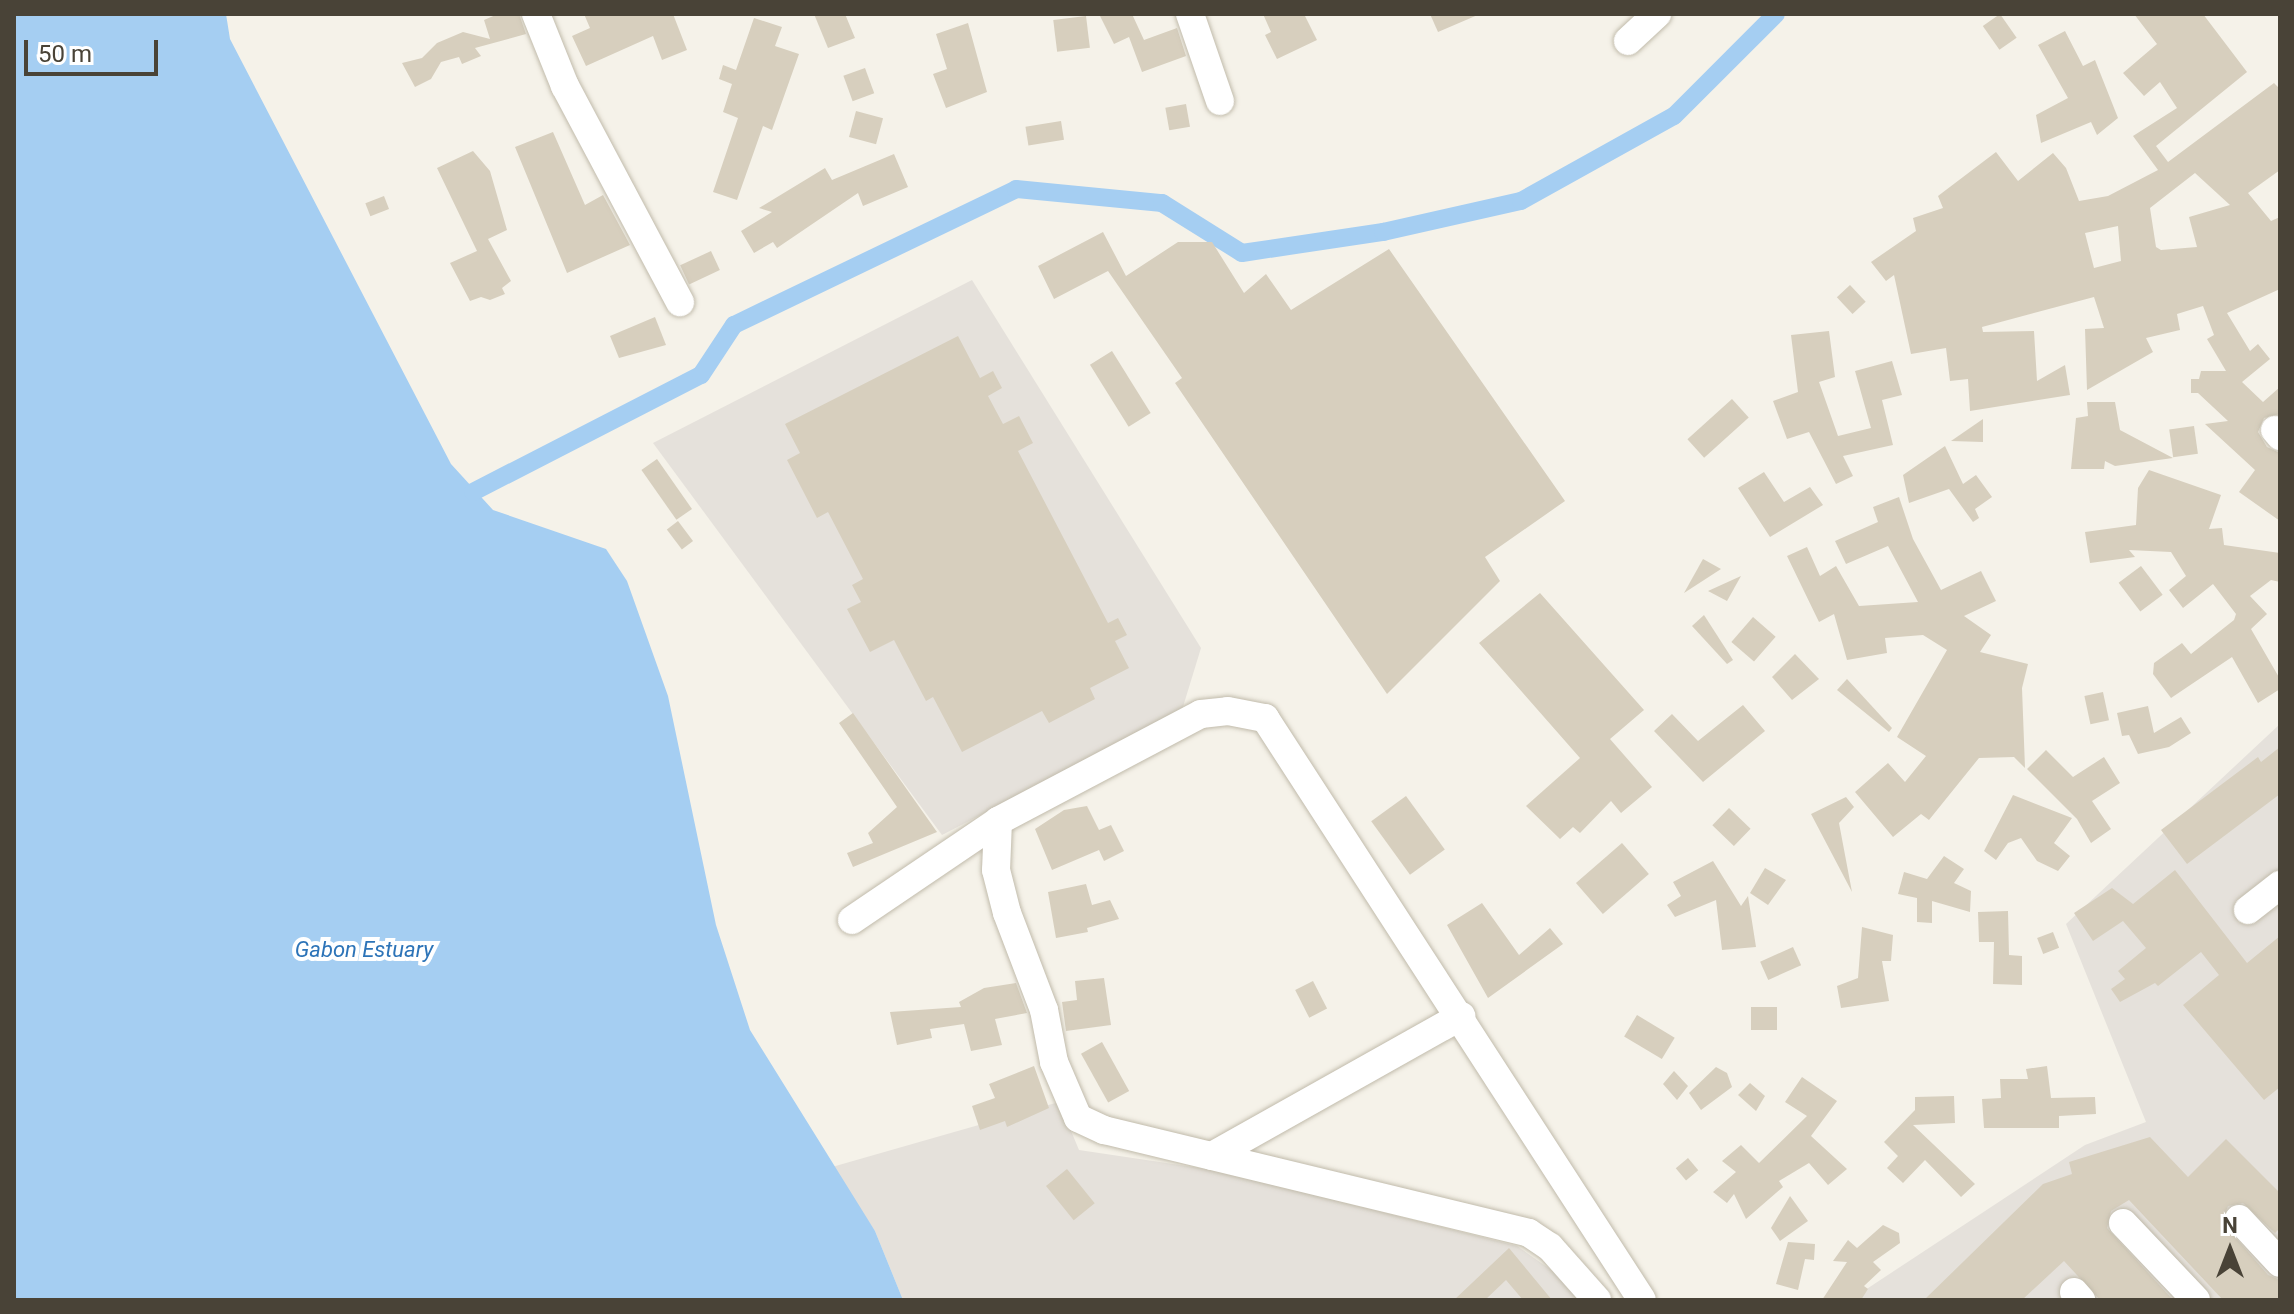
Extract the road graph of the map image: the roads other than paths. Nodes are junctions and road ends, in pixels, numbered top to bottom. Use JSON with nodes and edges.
{"nodes":[{"id":1,"x":536,"y":14,"type":"edge"},
{"id":2,"x":1190,"y":14,"type":"edge"},
{"id":3,"x":1657,"y":14,"type":"edge"},
{"id":4,"x":1628,"y":41,"type":"dead end"},
{"id":5,"x":1220,"y":101,"type":"dead end"},
{"id":6,"x":680,"y":302,"type":"dead end"},
{"id":7,"x":998,"y":821,"type":"junction"},
{"id":8,"x":2280,"y":885,"type":"edge"},
{"id":9,"x":2248,"y":910,"type":"dead end"},
{"id":10,"x":852,"y":920,"type":"dead end"},
{"id":11,"x":1461,"y":1016,"type":"junction"},
{"id":12,"x":1212,"y":1156,"type":"junction"},
{"id":13,"x":2239,"y":1219,"type":"dead end"},
{"id":14,"x":2123,"y":1223,"type":"dead end"},
{"id":15,"x":2280,"y":1263,"type":"edge"},
{"id":16,"x":1597,"y":1300,"type":"edge"},
{"id":17,"x":1642,"y":1300,"type":"edge"},
{"id":18,"x":2196,"y":1300,"type":"edge"}],
"edges":[{"from":1,"to":6,"type":"street"},
{"from":2,"to":5,"type":"street"},
{"from":3,"to":4,"type":"street"},
{"from":7,"to":10,"type":"street"},
{"from":7,"to":11,"type":"street"},
{"from":7,"to":12,"type":"street"},
{"from":8,"to":9,"type":"street"},
{"from":11,"to":12,"type":"street"},
{"from":11,"to":17,"type":"street"},
{"from":12,"to":16,"type":"street"},
{"from":13,"to":15,"type":"street"},
{"from":14,"to":18,"type":"street"}]}
